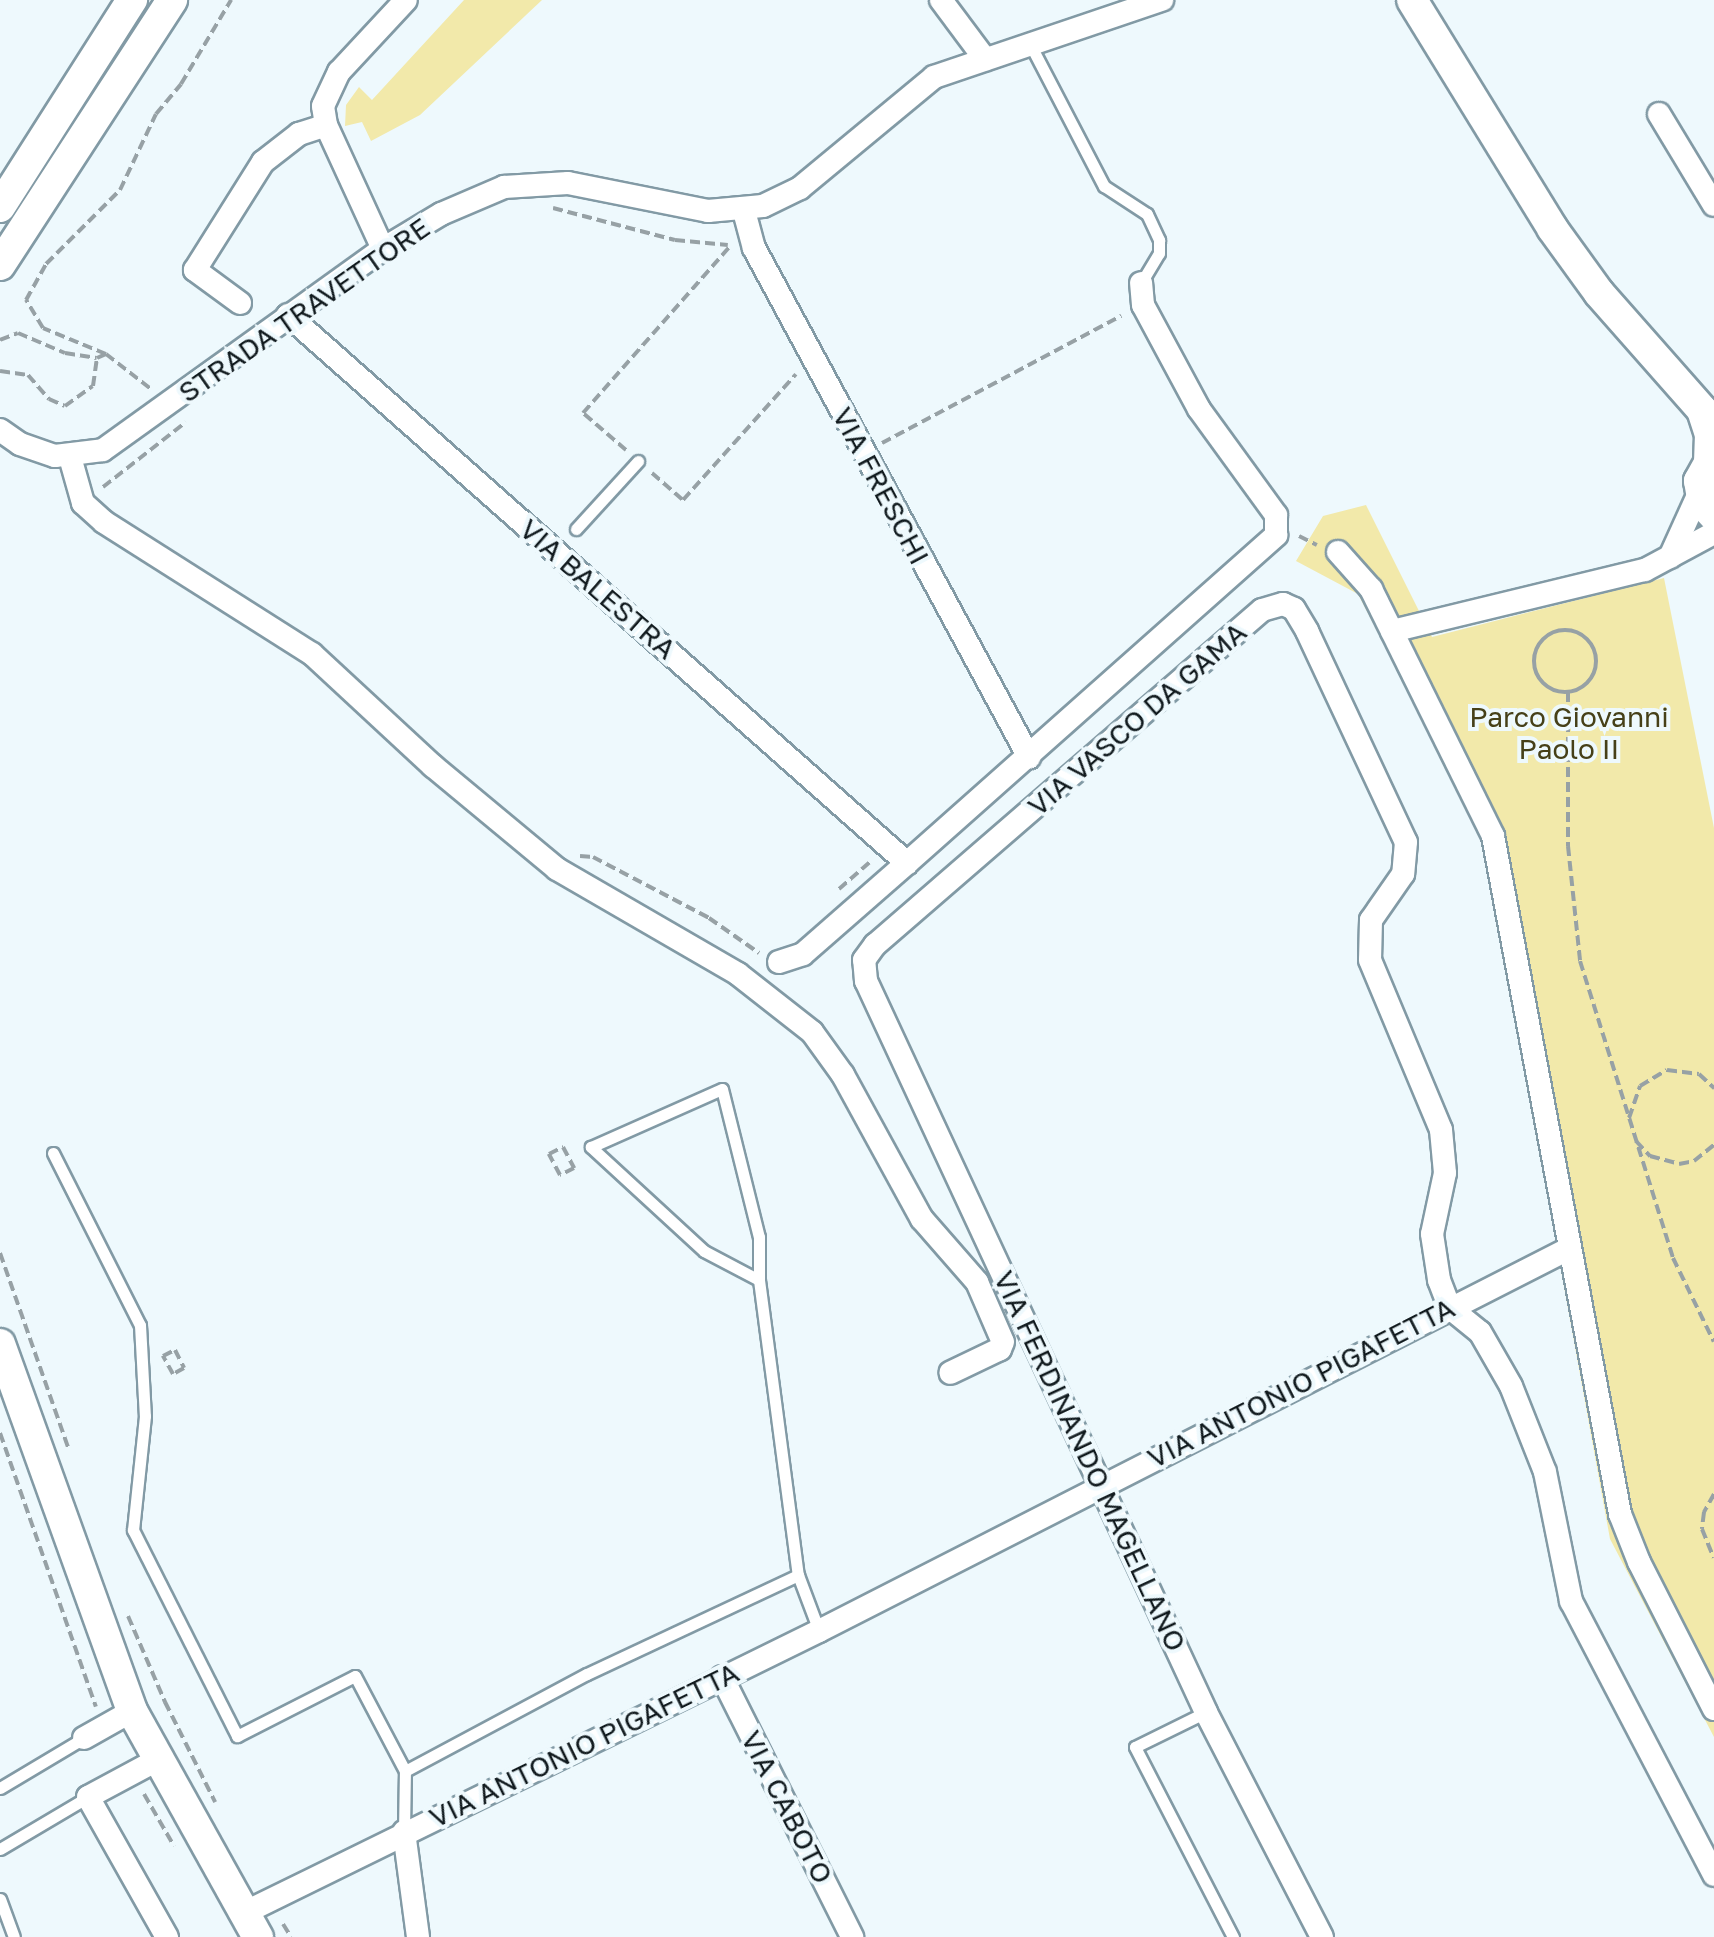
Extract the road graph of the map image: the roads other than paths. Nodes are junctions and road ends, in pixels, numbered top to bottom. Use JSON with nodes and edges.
{"nodes":[{"id":1,"x":132,"y":0,"type":"edge"},
{"id":2,"x":172,"y":0,"type":"edge"},
{"id":3,"x":406,"y":0,"type":"edge"},
{"id":4,"x":941,"y":0,"type":"edge"},
{"id":5,"x":1162,"y":0,"type":"edge"},
{"id":6,"x":1412,"y":0,"type":"edge"},
{"id":7,"x":1031,"y":46,"type":"junction"},
{"id":8,"x":985,"y":59,"type":"junction"},
{"id":9,"x":1659,"y":114,"type":"dead end"},
{"id":10,"x":326,"y":126,"type":"junction"},
{"id":11,"x":1714,"y":206,"type":"edge"},
{"id":12,"x":0,"y":207,"type":"edge"},
{"id":13,"x":744,"y":211,"type":"junction"},
{"id":14,"x":383,"y":249,"type":"junction"},
{"id":15,"x":0,"y":266,"type":"edge"},
{"id":16,"x":1142,"y":294,"type":"joint"},
{"id":17,"x":240,"y":304,"type":"dead end"},
{"id":18,"x":288,"y":315,"type":"junction"},
{"id":19,"x":1688,"y":392,"type":"junction"},
{"id":20,"x":1714,"y":414,"type":"edge"},
{"id":21,"x":0,"y":430,"type":"edge"},
{"id":22,"x":70,"y":457,"type":"junction"},
{"id":23,"x":1711,"y":457,"type":"edge"},
{"id":24,"x":638,"y":461,"type":"road end"},
{"id":25,"x":1707,"y":504,"type":"edge"},
{"id":26,"x":576,"y":529,"type":"dead end"},
{"id":27,"x":1714,"y":533,"type":"edge"},
{"id":28,"x":1338,"y":552,"type":"road end"},
{"id":29,"x":1670,"y":557,"type":"junction"},
{"id":30,"x":1392,"y":631,"type":"junction"},
{"id":31,"x":1028,"y":757,"type":"junction"},
{"id":32,"x":907,"y":864,"type":"junction"},
{"id":33,"x":772,"y":957,"type":"road end"},
{"id":34,"x":866,"y":980,"type":"joint"},
{"id":35,"x":53,"y":1153,"type":"dead end"},
{"id":36,"x":1570,"y":1248,"type":"junction"},
{"id":37,"x":759,"y":1280,"type":"junction"},
{"id":38,"x":1450,"y":1308,"type":"junction"},
{"id":39,"x":0,"y":1344,"type":"edge"},
{"id":40,"x":950,"y":1374,"type":"dead end"},
{"id":41,"x":1100,"y":1484,"type":"junction"},
{"id":42,"x":798,"y":1575,"type":"junction"},
{"id":43,"x":819,"y":1632,"type":"junction"},
{"id":44,"x":722,"y":1678,"type":"junction"},
{"id":45,"x":1714,"y":1709,"type":"edge"},
{"id":46,"x":132,"y":1711,"type":"junction"},
{"id":47,"x":1206,"y":1712,"type":"junction"},
{"id":48,"x":84,"y":1738,"type":"joint"},
{"id":49,"x":157,"y":1760,"type":"junction"},
{"id":50,"x":405,"y":1772,"type":"junction"},
{"id":51,"x":0,"y":1788,"type":"edge"},
{"id":52,"x":88,"y":1798,"type":"junction"},
{"id":53,"x":404,"y":1832,"type":"junction"},
{"id":54,"x":0,"y":1849,"type":"edge"},
{"id":55,"x":1714,"y":1874,"type":"edge"},
{"id":56,"x":0,"y":1899,"type":"edge"},
{"id":57,"x":251,"y":1925,"type":"edge"},
{"id":58,"x":14,"y":1937,"type":"edge"},
{"id":59,"x":167,"y":1937,"type":"edge"},
{"id":60,"x":418,"y":1937,"type":"edge"},
{"id":61,"x":852,"y":1937,"type":"edge"},
{"id":62,"x":1233,"y":1937,"type":"edge"},
{"id":63,"x":1322,"y":1937,"type":"edge"}],
"edges":[{"from":1,"to":12,"type":"main road"},
{"from":2,"to":15,"type":"main road"},
{"from":3,"to":10,"type":"street"},
{"from":4,"to":8,"type":"street"},
{"from":5,"to":7,"type":"street","name":"STRADA TRAVETTORE"},
{"from":6,"to":19,"type":"main road"},
{"from":7,"to":8,"type":"street","name":"STRADA TRAVETTORE"},
{"from":7,"to":16,"type":"lane"},
{"from":8,"to":13,"type":"street","name":"STRADA TRAVETTORE"},
{"from":9,"to":11,"type":"street"},
{"from":10,"to":14,"type":"street"},
{"from":10,"to":17,"type":"street"},
{"from":13,"to":14,"type":"street","name":"STRADA TRAVETTORE"},
{"from":13,"to":31,"type":"street","name":"VIA FRESCHI"},
{"from":14,"to":18,"type":"street","name":"STRADA TRAVETTORE"},
{"from":16,"to":31,"type":"street"},
{"from":18,"to":22,"type":"street","name":"STRADA TRAVETTORE"},
{"from":18,"to":32,"type":"street","name":"VIA BALESTRA"},
{"from":19,"to":20,"type":"main road"},
{"from":19,"to":23,"type":"main road"},
{"from":21,"to":22,"type":"street"},
{"from":22,"to":40,"type":"street"},
{"from":23,"to":25,"type":"main road"},
{"from":24,"to":26,"type":"lane"},
{"from":25,"to":29,"type":"street"},
{"from":27,"to":29,"type":"street"},
{"from":28,"to":30,"type":"street"},
{"from":29,"to":30,"type":"street"},
{"from":30,"to":36,"type":"street"},
{"from":31,"to":32,"type":"street"},
{"from":32,"to":33,"type":"street"},
{"from":34,"to":38,"type":"street","name":"VIA VASCO DA GAMA"},
{"from":34,"to":41,"type":"street","name":"VIA FERDINANDO MAGELLANO"},
{"from":35,"to":50,"type":"lane","name":"VIA ANTONIO PIGAFETTA"},
{"from":36,"to":38,"type":"street","name":"VIA ANTONIO PIGAFETTA"},
{"from":36,"to":45,"type":"street"},
{"from":37,"to":37,"type":"lane"},
{"from":37,"to":42,"type":"lane"},
{"from":38,"to":41,"type":"street","name":"VIA ANTONIO PIGAFETTA"},
{"from":38,"to":55,"type":"street"},
{"from":39,"to":46,"type":"main road"},
{"from":41,"to":43,"type":"street","name":"VIA ANTONIO PIGAFETTA"},
{"from":41,"to":47,"type":"street","name":"VIA FERDINANDO MAGELLANO"},
{"from":42,"to":43,"type":"lane"},
{"from":42,"to":50,"type":"lane","name":"VIA ANTONIO PIGAFETTA"},
{"from":43,"to":44,"type":"street","name":"VIA ANTONIO PIGAFETTA"},
{"from":44,"to":53,"type":"street","name":"VIA ANTONIO PIGAFETTA"},
{"from":44,"to":61,"type":"street","name":"VIA CABOTO"},
{"from":46,"to":48,"type":"street"},
{"from":46,"to":49,"type":"main road"},
{"from":47,"to":62,"type":"lane"},
{"from":47,"to":63,"type":"street","name":"VIA FERDINANDO MAGELLANO"},
{"from":48,"to":51,"type":"lane"},
{"from":49,"to":52,"type":"street"},
{"from":49,"to":57,"type":"main road"},
{"from":50,"to":53,"type":"lane","name":"VIA ANTONIO PIGAFETTA"},
{"from":52,"to":54,"type":"lane"},
{"from":52,"to":59,"type":"street"},
{"from":53,"to":57,"type":"street","name":"VIA ANTONIO PIGAFETTA"},
{"from":53,"to":60,"type":"street"},
{"from":56,"to":58,"type":"lane"}]}
